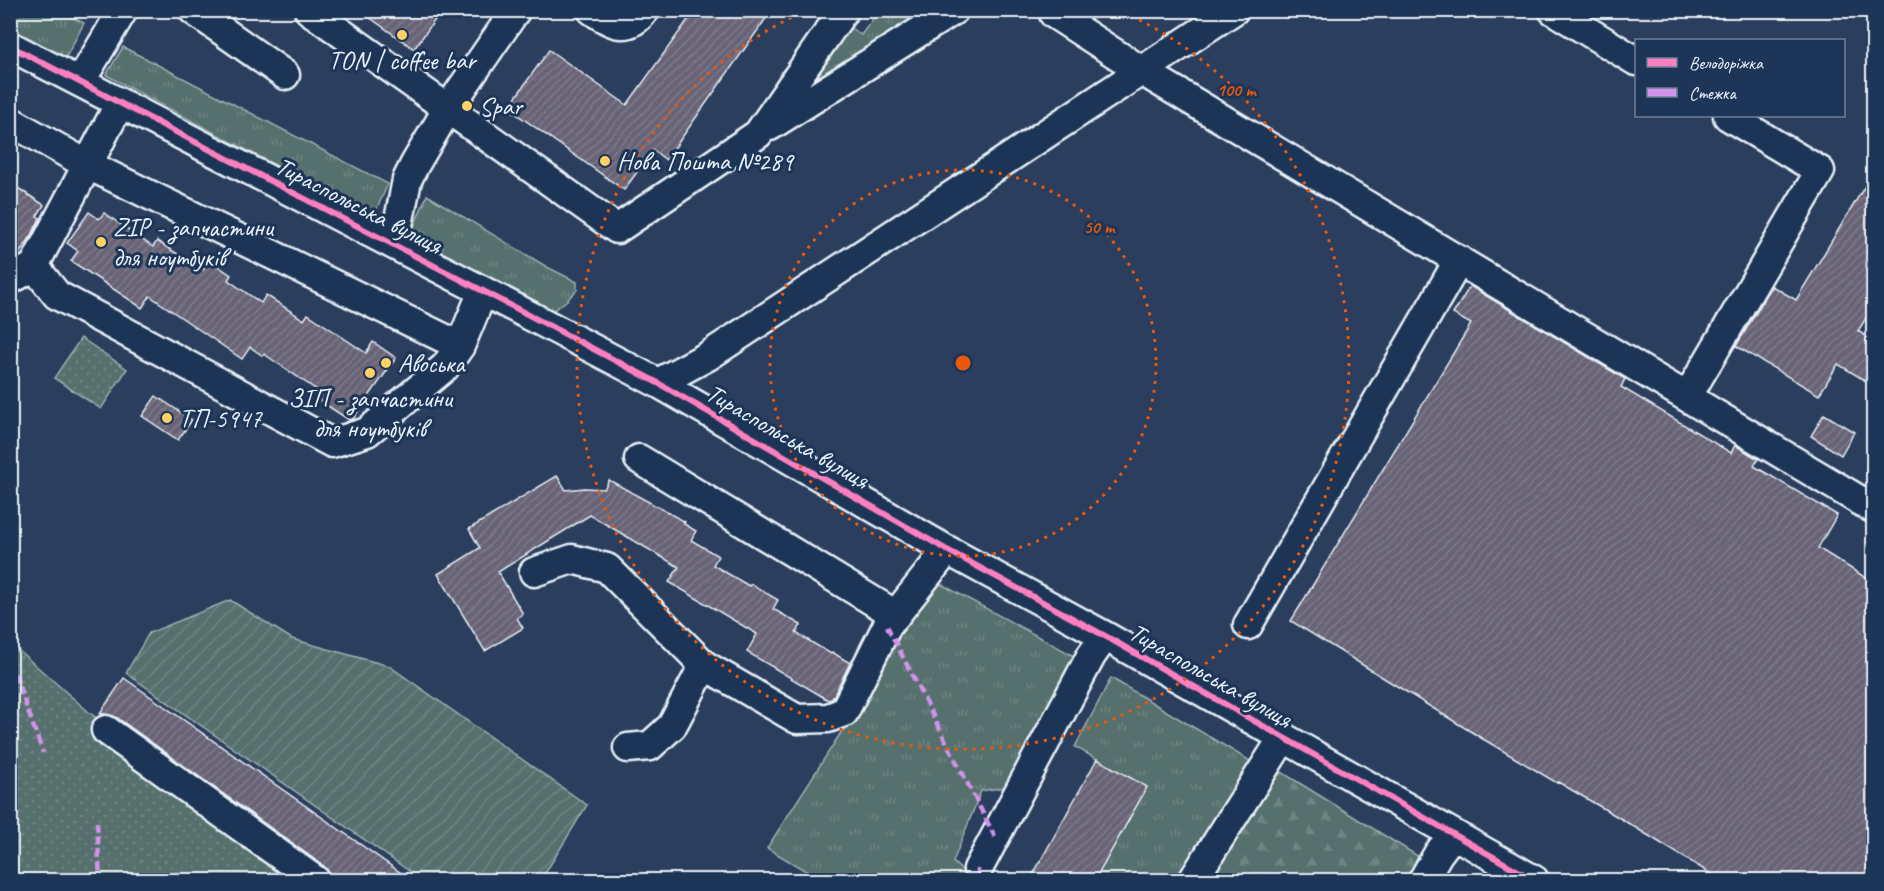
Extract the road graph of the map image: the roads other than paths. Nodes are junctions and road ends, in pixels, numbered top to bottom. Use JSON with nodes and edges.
{"nodes":[{"id":1,"x":123,"y":10,"type":"edge"},
{"id":2,"x":193,"y":10,"type":"edge"},
{"id":3,"x":309,"y":10,"type":"edge"},
{"id":4,"x":516,"y":10,"type":"edge"},
{"id":5,"x":592,"y":10,"type":"edge"},
{"id":6,"x":645,"y":10,"type":"edge"},
{"id":7,"x":844,"y":10,"type":"edge"},
{"id":8,"x":954,"y":10,"type":"edge"},
{"id":9,"x":1234,"y":10,"type":"edge"},
{"id":10,"x":1553,"y":10,"type":"edge"},
{"id":11,"x":1054,"y":14,"type":"dead end"},
{"id":12,"x":10,"y":46,"type":"edge"},
{"id":13,"x":1635,"y":60,"type":"edge"},
{"id":14,"x":1142,"y":71,"type":"junction"},
{"id":15,"x":285,"y":75,"type":"dead end"},
{"id":16,"x":80,"y":82,"type":"junction"},
{"id":17,"x":120,"y":103,"type":"junction"},
{"id":18,"x":447,"y":110,"type":"junction"},
{"id":19,"x":1730,"y":117,"type":"edge"},
{"id":20,"x":10,"y":121,"type":"edge"},
{"id":21,"x":758,"y":134,"type":"junction"},
{"id":22,"x":88,"y":165,"type":"junction"},
{"id":23,"x":394,"y":245,"type":"junction"},
{"id":24,"x":1458,"y":260,"type":"junction"},
{"id":25,"x":22,"y":273,"type":"edge"},
{"id":26,"x":483,"y":291,"type":"junction"},
{"id":27,"x":460,"y":345,"type":"junction"},
{"id":28,"x":658,"y":383,"type":"junction"},
{"id":29,"x":1687,"y":397,"type":"junction"},
{"id":30,"x":639,"y":459,"type":"dead end"},
{"id":31,"x":1874,"y":509,"type":"edge"},
{"id":32,"x":947,"y":550,"type":"junction"},
{"id":33,"x":534,"y":572,"type":"dead end"},
{"id":34,"x":896,"y":615,"type":"junction"},
{"id":35,"x":1248,"y":625,"type":"dead end"},
{"id":36,"x":1105,"y":636,"type":"junction"},
{"id":37,"x":704,"y":665,"type":"junction"},
{"id":38,"x":106,"y":730,"type":"dead end"},
{"id":39,"x":1283,"y":738,"type":"junction"},
{"id":40,"x":628,"y":748,"type":"dead end"},
{"id":41,"x":1453,"y":834,"type":"junction"},
{"id":42,"x":978,"y":869,"type":"dead end"},
{"id":43,"x":315,"y":880,"type":"edge"},
{"id":44,"x":1193,"y":880,"type":"edge"},
{"id":45,"x":1423,"y":880,"type":"edge"},
{"id":46,"x":1534,"y":880,"type":"edge"}],
"edges":[{"from":1,"to":16,"type":"street"},
{"from":2,"to":15,"type":"street"},
{"from":3,"to":18,"type":"street"},
{"from":4,"to":18,"type":"street"},
{"from":5,"to":6,"type":"street"},
{"from":7,"to":21,"type":"street"},
{"from":8,"to":21,"type":"street"},
{"from":9,"to":14,"type":"street"},
{"from":10,"to":13,"type":"street"},
{"from":11,"to":14,"type":"street"},
{"from":12,"to":16,"type":"street","name":"Тираспольська вулиця"},
{"from":14,"to":24,"type":"street"},
{"from":14,"to":28,"type":"street"},
{"from":16,"to":17,"type":"street","name":"Тираспольська вулиця"},
{"from":17,"to":22,"type":"street"},
{"from":17,"to":23,"type":"street","name":"Тираспольська вулиця"},
{"from":18,"to":21,"type":"street"},
{"from":18,"to":23,"type":"street"},
{"from":19,"to":29,"type":"street"},
{"from":20,"to":22,"type":"street"},
{"from":22,"to":25,"type":"street"},
{"from":22,"to":27,"type":"street"},
{"from":23,"to":26,"type":"street","name":"Тираспольська вулиця"},
{"from":24,"to":29,"type":"street"},
{"from":24,"to":35,"type":"street"},
{"from":25,"to":27,"type":"street"},
{"from":26,"to":27,"type":"street"},
{"from":26,"to":28,"type":"street","name":"Тираспольська вулиця"},
{"from":28,"to":32,"type":"street","name":"Тираспольська вулиця"},
{"from":29,"to":31,"type":"street"},
{"from":30,"to":34,"type":"street"},
{"from":32,"to":34,"type":"street"},
{"from":32,"to":36,"type":"street","name":"Тираспольська вулиця"},
{"from":33,"to":37,"type":"street"},
{"from":34,"to":37,"type":"street"},
{"from":36,"to":39,"type":"street","name":"Тираспольська вулиця"},
{"from":36,"to":42,"type":"street"},
{"from":37,"to":40,"type":"street"},
{"from":38,"to":43,"type":"street"},
{"from":39,"to":41,"type":"street","name":"Тираспольська вулиця"},
{"from":39,"to":44,"type":"street"},
{"from":41,"to":45,"type":"street"},
{"from":41,"to":46,"type":"street","name":"Тираспольська вулиця"}]}
